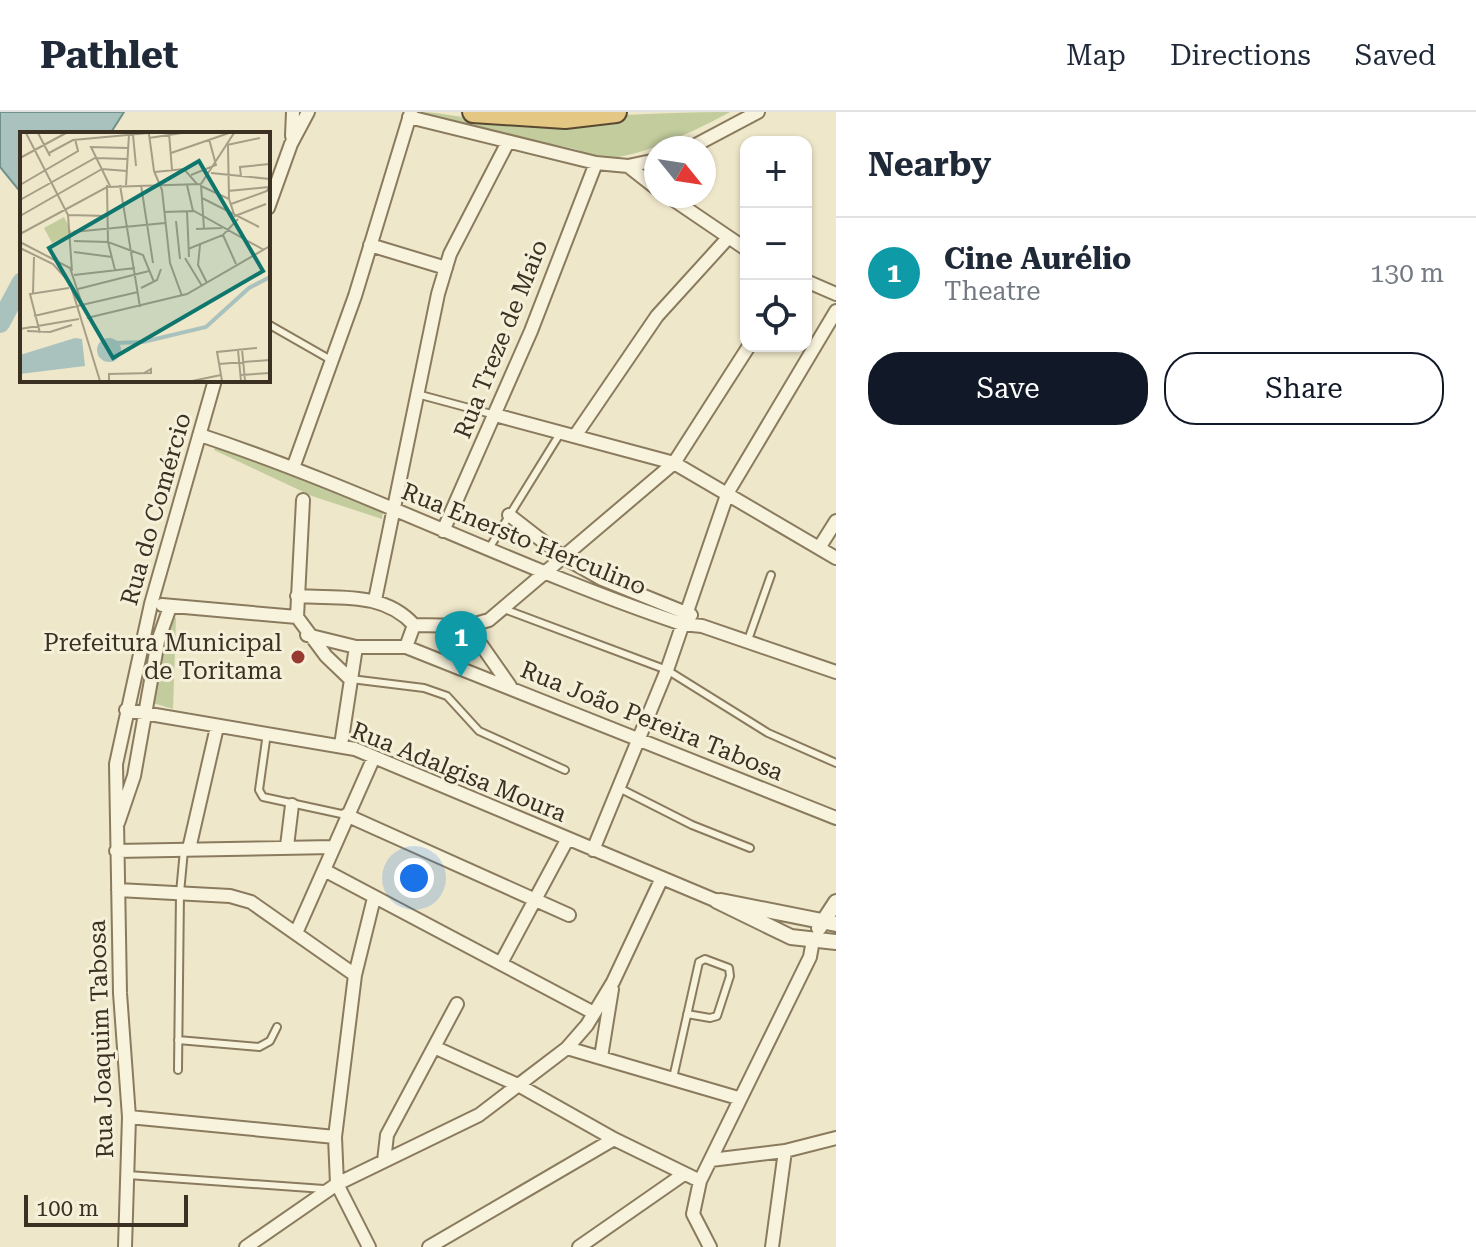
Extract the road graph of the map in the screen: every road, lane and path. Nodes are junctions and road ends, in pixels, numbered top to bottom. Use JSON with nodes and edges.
{"nodes":[{"id":1,"x":293,"y":112,"type":"edge"},
{"id":2,"x":308,"y":112,"type":"edge"},
{"id":3,"x":475,"y":112,"type":"edge"},
{"id":4,"x":616,"y":112,"type":"edge"},
{"id":5,"x":758,"y":112,"type":"edge"},
{"id":6,"x":410,"y":115,"type":"edge"},
{"id":7,"x":713,"y":136,"type":"edge"},
{"id":8,"x":508,"y":142,"type":"junction"},
{"id":9,"x":291,"y":144,"type":"junction"},
{"id":10,"x":596,"y":163,"type":"junction"},
{"id":11,"x":644,"y":163,"type":"edge"},
{"id":12,"x":628,"y":166,"type":"junction"},
{"id":13,"x":644,"y":179,"type":"edge"},
{"id":14,"x":270,"y":202,"type":"edge"},
{"id":15,"x":684,"y":208,"type":"edge"},
{"id":16,"x":727,"y":239,"type":"junction"},
{"id":17,"x":370,"y":245,"type":"junction"},
{"id":18,"x":740,"y":246,"type":"edge"},
{"id":19,"x":446,"y":268,"type":"junction"},
{"id":20,"x":812,"y":284,"type":"edge"},
{"id":21,"x":836,"y":294,"type":"edge"},
{"id":22,"x":836,"y":311,"type":"edge"},
{"id":23,"x":270,"y":325,"type":"edge"},
{"id":24,"x":745,"y":352,"type":"edge"},
{"id":25,"x":331,"y":360,"type":"junction"},
{"id":26,"x":214,"y":382,"type":"edge"},
{"id":27,"x":416,"y":394,"type":"junction"},
{"id":28,"x":495,"y":415,"type":"junction"},
{"id":29,"x":561,"y":432,"type":"junction"},
{"id":30,"x":200,"y":435,"type":"junction"},
{"id":31,"x":575,"y":436,"type":"junction"},
{"id":32,"x":674,"y":463,"type":"junction"},
{"id":33,"x":293,"y":468,"type":"junction"},
{"id":34,"x":728,"y":492,"type":"junction"},
{"id":35,"x":303,"y":500,"type":"dead end"},
{"id":36,"x":392,"y":510,"type":"junction"},
{"id":37,"x":509,"y":515,"type":"junction"},
{"id":38,"x":836,"y":521,"type":"edge"},
{"id":39,"x":443,"y":531,"type":"junction"},
{"id":40,"x":819,"y":548,"type":"junction"},
{"id":41,"x":488,"y":550,"type":"junction"},
{"id":42,"x":563,"y":557,"type":"junction"},
{"id":43,"x":836,"y":558,"type":"edge"},
{"id":44,"x":543,"y":575,"type":"junction"},
{"id":45,"x":771,"y":575,"type":"dead end"},
{"id":46,"x":297,"y":596,"type":"junction"},
{"id":47,"x":375,"y":600,"type":"junction"},
{"id":48,"x":151,"y":604,"type":"junction"},
{"id":49,"x":170,"y":607,"type":"junction"},
{"id":50,"x":504,"y":609,"type":"junction"},
{"id":51,"x":297,"y":617,"type":"junction"},
{"id":52,"x":685,"y":618,"type":"junction"},
{"id":53,"x":414,"y":625,"type":"junction"},
{"id":54,"x":468,"y":626,"type":"junction"},
{"id":55,"x":307,"y":635,"type":"junction"},
{"id":56,"x":748,"y":640,"type":"junction"},
{"id":57,"x":356,"y":647,"type":"junction"},
{"id":58,"x":406,"y":647,"type":"junction"},
{"id":59,"x":667,"y":670,"type":"junction"},
{"id":60,"x":836,"y":672,"type":"edge"},
{"id":61,"x":350,"y":679,"type":"junction"},
{"id":62,"x":510,"y":686,"type":"junction"},
{"id":63,"x":126,"y":710,"type":"junction"},
{"id":64,"x":146,"y":712,"type":"junction"},
{"id":65,"x":217,"y":727,"type":"junction"},
{"id":66,"x":267,"y":733,"type":"junction"},
{"id":67,"x":639,"y":741,"type":"junction"},
{"id":68,"x":341,"y":745,"type":"junction"},
{"id":69,"x":374,"y":757,"type":"junction"},
{"id":70,"x":836,"y":763,"type":"edge"},
{"id":71,"x":565,"y":770,"type":"dead end"},
{"id":72,"x":619,"y":788,"type":"junction"},
{"id":73,"x":115,"y":791,"type":"joint"},
{"id":74,"x":292,"y":805,"type":"junction"},
{"id":75,"x":346,"y":815,"type":"junction"},
{"id":76,"x":836,"y":818,"type":"edge"},
{"id":77,"x":115,"y":830,"type":"junction"},
{"id":78,"x":567,"y":840,"type":"junction"},
{"id":79,"x":287,"y":846,"type":"junction"},
{"id":80,"x":333,"y":847,"type":"junction"},
{"id":81,"x":750,"y":848,"type":"dead end"},
{"id":82,"x":186,"y":850,"type":"junction"},
{"id":83,"x":593,"y":850,"type":"junction"},
{"id":84,"x":116,"y":851,"type":"junction"},
{"id":85,"x":324,"y":870,"type":"junction"},
{"id":86,"x":661,"y":880,"type":"junction"},
{"id":87,"x":118,"y":890,"type":"junction"},
{"id":88,"x":180,"y":893,"type":"junction"},
{"id":89,"x":374,"y":898,"type":"junction"},
{"id":90,"x":535,"y":900,"type":"junction"},
{"id":91,"x":717,"y":901,"type":"junction"},
{"id":92,"x":836,"y":902,"type":"edge"},
{"id":93,"x":569,"y":915,"type":"dead end"},
{"id":94,"x":832,"y":923,"type":"edge"},
{"id":95,"x":296,"y":933,"type":"junction"},
{"id":96,"x":825,"y":941,"type":"edge"},
{"id":97,"x":501,"y":963,"type":"junction"},
{"id":98,"x":355,"y":975,"type":"junction"},
{"id":99,"x":613,"y":982,"type":"junction"},
{"id":100,"x":457,"y":1004,"type":"dead end"},
{"id":101,"x":594,"y":1013,"type":"junction"},
{"id":102,"x":687,"y":1014,"type":"junction"},
{"id":103,"x":277,"y":1027,"type":"dead end"},
{"id":104,"x":178,"y":1040,"type":"junction"},
{"id":105,"x":434,"y":1047,"type":"junction"},
{"id":106,"x":567,"y":1048,"type":"junction"},
{"id":107,"x":601,"y":1057,"type":"junction"},
{"id":108,"x":178,"y":1070,"type":"dead end"},
{"id":109,"x":673,"y":1078,"type":"junction"},
{"id":110,"x":520,"y":1086,"type":"junction"},
{"id":111,"x":738,"y":1098,"type":"junction"},
{"id":112,"x":129,"y":1117,"type":"junction"},
{"id":113,"x":335,"y":1137,"type":"junction"},
{"id":114,"x":836,"y":1138,"type":"edge"},
{"id":115,"x":614,"y":1139,"type":"junction"},
{"id":116,"x":785,"y":1151,"type":"junction"},
{"id":117,"x":711,"y":1160,"type":"junction"},
{"id":118,"x":384,"y":1161,"type":"junction"},
{"id":119,"x":684,"y":1174,"type":"junction"},
{"id":120,"x":128,"y":1175,"type":"junction"},
{"id":121,"x":700,"y":1181,"type":"junction"},
{"id":122,"x":333,"y":1187,"type":"junction"},
{"id":123,"x":125,"y":1247,"type":"edge"},
{"id":124,"x":246,"y":1247,"type":"edge"},
{"id":125,"x":369,"y":1247,"type":"edge"},
{"id":126,"x":429,"y":1247,"type":"edge"},
{"id":127,"x":579,"y":1247,"type":"edge"},
{"id":128,"x":710,"y":1247,"type":"edge"},
{"id":129,"x":772,"y":1247,"type":"edge"}],
"edges":[{"from":1,"to":9,"type":"street"},
{"from":2,"to":9,"type":"street"},
{"from":3,"to":4,"type":"highway"},
{"from":5,"to":7,"type":"street"},
{"from":6,"to":8,"type":"street"},
{"from":6,"to":17,"type":"street"},
{"from":8,"to":10,"type":"street"},
{"from":8,"to":19,"type":"street"},
{"from":9,"to":14,"type":"street"},
{"from":10,"to":12,"type":"street"},
{"from":10,"to":28,"type":"street","name":"Rua Treze de Maio"},
{"from":11,"to":12,"type":"street"},
{"from":12,"to":13,"type":"street"},
{"from":15,"to":16,"type":"street"},
{"from":16,"to":18,"type":"street"},
{"from":16,"to":31,"type":"street"},
{"from":17,"to":19,"type":"street"},
{"from":17,"to":25,"type":"street"},
{"from":19,"to":27,"type":"street"},
{"from":20,"to":21,"type":"street"},
{"from":22,"to":34,"type":"street"},
{"from":23,"to":25,"type":"lane"},
{"from":24,"to":32,"type":"street"},
{"from":25,"to":33,"type":"street"},
{"from":26,"to":30,"type":"street","name":"Rua do Comércio"},
{"from":27,"to":28,"type":"lane"},
{"from":27,"to":36,"type":"street"},
{"from":28,"to":29,"type":"street"},
{"from":28,"to":39,"type":"street","name":"Rua Treze de Maio"},
{"from":29,"to":31,"type":"street"},
{"from":29,"to":37,"type":"lane"},
{"from":30,"to":33,"type":"street","name":"Rua Enersto Herculino"},
{"from":30,"to":48,"type":"street","name":"Rua do Comércio"},
{"from":31,"to":32,"type":"street"},
{"from":32,"to":34,"type":"street"},
{"from":32,"to":42,"type":"street"},
{"from":33,"to":36,"type":"street","name":"Rua Enersto Herculino"},
{"from":34,"to":40,"type":"street"},
{"from":34,"to":52,"type":"street"},
{"from":35,"to":46,"type":"street"},
{"from":36,"to":39,"type":"street","name":"Rua Enersto Herculino"},
{"from":36,"to":47,"type":"street"},
{"from":37,"to":41,"type":"lane"},
{"from":37,"to":42,"type":"street"},
{"from":38,"to":40,"type":"street"},
{"from":39,"to":41,"type":"street","name":"Rua Enersto Herculino"},
{"from":40,"to":43,"type":"street"},
{"from":41,"to":44,"type":"street","name":"Rua Enersto Herculino"},
{"from":42,"to":44,"type":"street"},
{"from":42,"to":52,"type":"street"},
{"from":44,"to":50,"type":"street"},
{"from":44,"to":52,"type":"street","name":"Rua Enersto Herculino"},
{"from":45,"to":56,"type":"lane"},
{"from":46,"to":47,"type":"street"},
{"from":46,"to":51,"type":"street"},
{"from":47,"to":53,"type":"street"},
{"from":48,"to":49,"type":"street"},
{"from":48,"to":63,"type":"street","name":"Rua do Comércio"},
{"from":49,"to":51,"type":"street"},
{"from":49,"to":64,"type":"street","name":"Rua do Comércio"},
{"from":50,"to":54,"type":"street"},
{"from":50,"to":59,"type":"lane"},
{"from":51,"to":55,"type":"street"},
{"from":52,"to":56,"type":"street"},
{"from":52,"to":59,"type":"street"},
{"from":53,"to":54,"type":"street"},
{"from":53,"to":58,"type":"street"},
{"from":54,"to":62,"type":"street"},
{"from":55,"to":57,"type":"street"},
{"from":55,"to":61,"type":"street"},
{"from":56,"to":60,"type":"street"},
{"from":57,"to":58,"type":"street"},
{"from":57,"to":61,"type":"street"},
{"from":58,"to":62,"type":"street","name":"Rua João Pereira Tabosa"},
{"from":59,"to":67,"type":"street"},
{"from":59,"to":70,"type":"lane"},
{"from":61,"to":68,"type":"street"},
{"from":61,"to":71,"type":"lane"},
{"from":62,"to":67,"type":"street","name":"Rua João Pereira Tabosa"},
{"from":63,"to":64,"type":"street","name":"Rua Adalgisa Moura"},
{"from":63,"to":73,"type":"street","name":"Rua do Comércio"},
{"from":64,"to":65,"type":"street","name":"Rua Adalgisa Moura"},
{"from":64,"to":77,"type":"street","name":"Rua Joaquim Tabosa"},
{"from":65,"to":66,"type":"street","name":"Rua Adalgisa Moura"},
{"from":65,"to":82,"type":"street"},
{"from":66,"to":68,"type":"street","name":"Rua Adalgisa Moura"},
{"from":66,"to":74,"type":"lane"},
{"from":67,"to":72,"type":"street"},
{"from":67,"to":76,"type":"street","name":"Rua João Pereira Tabosa"},
{"from":68,"to":69,"type":"street","name":"Rua Adalgisa Moura"},
{"from":69,"to":75,"type":"street"},
{"from":69,"to":78,"type":"street","name":"Rua Adalgisa Moura"},
{"from":72,"to":81,"type":"lane"},
{"from":72,"to":83,"type":"street"},
{"from":73,"to":77,"type":"street","name":"Rua Joaquim Tabosa"},
{"from":74,"to":75,"type":"lane"},
{"from":74,"to":79,"type":"street"},
{"from":75,"to":80,"type":"street"},
{"from":75,"to":90,"type":"street"},
{"from":77,"to":84,"type":"street","name":"Rua Joaquim Tabosa"},
{"from":78,"to":83,"type":"street","name":"Rua Adalgisa Moura"},
{"from":78,"to":90,"type":"street"},
{"from":79,"to":80,"type":"street"},
{"from":79,"to":82,"type":"street"},
{"from":80,"to":85,"type":"street"},
{"from":82,"to":84,"type":"street"},
{"from":82,"to":88,"type":"lane"},
{"from":83,"to":86,"type":"street","name":"Rua Adalgisa Moura"},
{"from":84,"to":87,"type":"street","name":"Rua Joaquim Tabosa"},
{"from":85,"to":89,"type":"street"},
{"from":85,"to":95,"type":"street"},
{"from":86,"to":91,"type":"street","name":"Rua Adalgisa Moura"},
{"from":86,"to":99,"type":"street"},
{"from":87,"to":88,"type":"street"},
{"from":87,"to":112,"type":"street","name":"Rua Joaquim Tabosa"},
{"from":88,"to":95,"type":"street"},
{"from":88,"to":104,"type":"lane"},
{"from":89,"to":97,"type":"street"},
{"from":89,"to":98,"type":"street"},
{"from":90,"to":93,"type":"street"},
{"from":90,"to":97,"type":"street"},
{"from":91,"to":94,"type":"street"},
{"from":91,"to":96,"type":"street"},
{"from":92,"to":94,"type":"street"},
{"from":94,"to":96,"type":"street"},
{"from":95,"to":98,"type":"street"},
{"from":96,"to":111,"type":"street"},
{"from":97,"to":101,"type":"street"},
{"from":98,"to":113,"type":"street"},
{"from":99,"to":101,"type":"street"},
{"from":99,"to":107,"type":"street"},
{"from":100,"to":105,"type":"street"},
{"from":101,"to":106,"type":"street"},
{"from":102,"to":102,"type":"lane"},
{"from":102,"to":109,"type":"lane"},
{"from":103,"to":104,"type":"lane"},
{"from":104,"to":108,"type":"lane"},
{"from":105,"to":110,"type":"street"},
{"from":105,"to":118,"type":"street"},
{"from":106,"to":107,"type":"street"},
{"from":106,"to":110,"type":"street"},
{"from":107,"to":109,"type":"street"},
{"from":109,"to":111,"type":"street"},
{"from":110,"to":115,"type":"street"},
{"from":110,"to":118,"type":"street"},
{"from":111,"to":117,"type":"street"},
{"from":112,"to":113,"type":"street"},
{"from":112,"to":120,"type":"street","name":"Rua Joaquim Tabosa"},
{"from":113,"to":122,"type":"street"},
{"from":114,"to":116,"type":"street"},
{"from":115,"to":119,"type":"street"},
{"from":115,"to":126,"type":"street"},
{"from":116,"to":117,"type":"street"},
{"from":116,"to":129,"type":"street"},
{"from":117,"to":121,"type":"street"},
{"from":118,"to":122,"type":"street"},
{"from":119,"to":121,"type":"street"},
{"from":119,"to":127,"type":"street"},
{"from":120,"to":122,"type":"lane"},
{"from":120,"to":123,"type":"street","name":"Rua Joaquim Tabosa"},
{"from":121,"to":128,"type":"street"},
{"from":122,"to":124,"type":"street"},
{"from":122,"to":125,"type":"street"}]}
